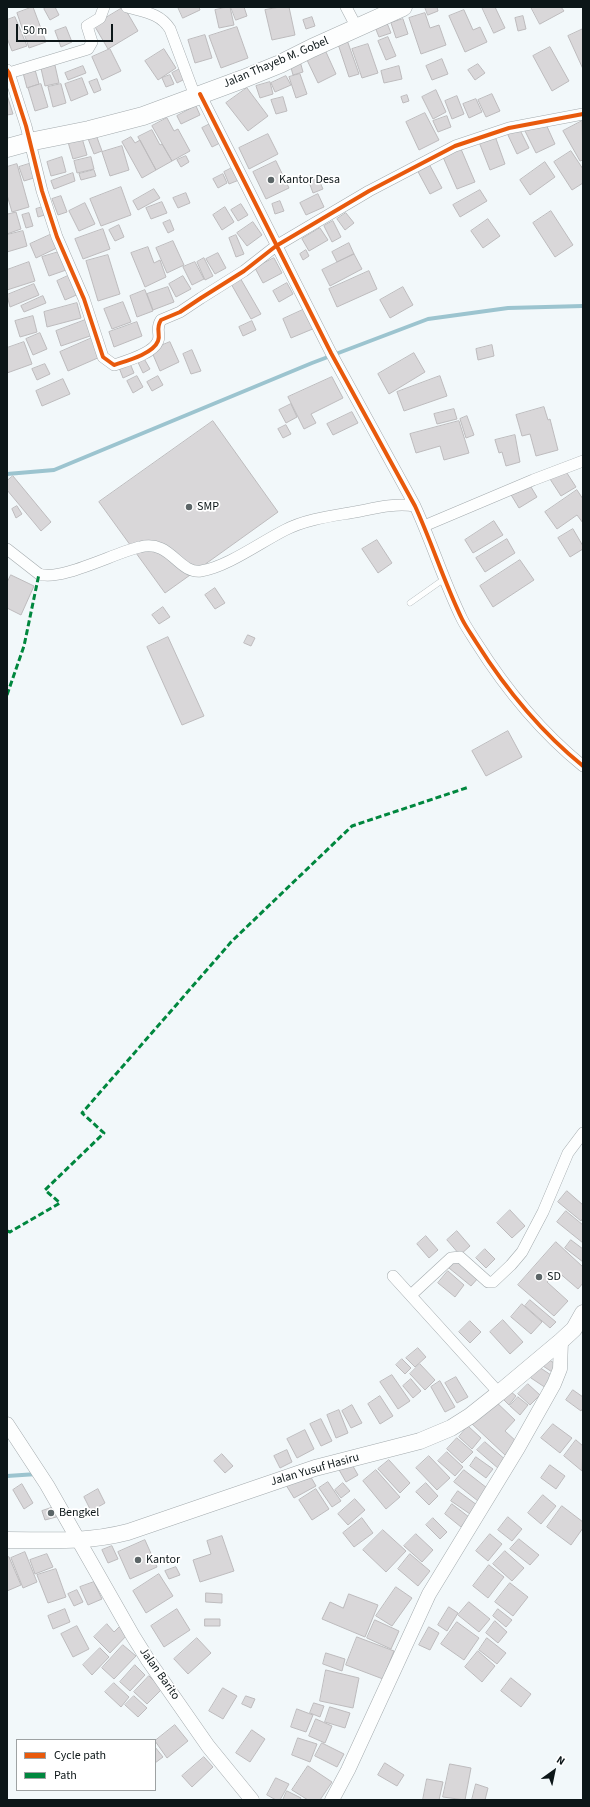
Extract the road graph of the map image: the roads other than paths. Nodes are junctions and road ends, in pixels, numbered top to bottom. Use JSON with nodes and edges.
{"nodes":[{"id":1,"x":104,"y":7,"type":"edge"},
{"id":2,"x":127,"y":7,"type":"edge"},
{"id":3,"x":346,"y":7,"type":"edge"},
{"id":4,"x":403,"y":7,"type":"edge"},
{"id":5,"x":356,"y":28,"type":"junction"},
{"id":6,"x":8,"y":71,"type":"edge"},
{"id":7,"x":198,"y":95,"type":"junction"},
{"id":8,"x":583,"y":114,"type":"edge"},
{"id":9,"x":29,"y":142,"type":"junction"},
{"id":10,"x":7,"y":148,"type":"edge"},
{"id":11,"x":276,"y":246,"type":"junction"},
{"id":12,"x":583,"y":461,"type":"edge"},
{"id":13,"x":415,"y":506,"type":"junction"},
{"id":14,"x":424,"y":526,"type":"junction"},
{"id":15,"x":7,"y":548,"type":"edge"},
{"id":16,"x":444,"y":580,"type":"junction"},
{"id":17,"x":410,"y":603,"type":"dead end"},
{"id":18,"x":583,"y":766,"type":"edge"},
{"id":19,"x":583,"y":1133,"type":"edge"},
{"id":20,"x":393,"y":1276,"type":"dead end"},
{"id":21,"x":411,"y":1295,"type":"junction"},
{"id":22,"x":583,"y":1313,"type":"edge"},
{"id":23,"x":578,"y":1331,"type":"edge"},
{"id":24,"x":560,"y":1341,"type":"junction"},
{"id":25,"x":499,"y":1393,"type":"junction"},
{"id":26,"x":7,"y":1424,"type":"edge"},
{"id":27,"x":7,"y":1540,"type":"edge"},
{"id":28,"x":78,"y":1541,"type":"junction"},
{"id":29,"x":252,"y":1800,"type":"edge"},
{"id":30,"x":332,"y":1800,"type":"edge"}],
"edges":[{"from":1,"to":6,"type":"street"},
{"from":2,"to":7,"type":"street"},
{"from":3,"to":5,"type":"street"},
{"from":4,"to":5,"type":"main road","name":"Jalan Thayeb M. Gobel"},
{"from":5,"to":7,"type":"main road","name":"Jalan Thayeb M. Gobel"},
{"from":6,"to":9,"type":"street"},
{"from":7,"to":9,"type":"main road","name":"Jalan Thayeb M. Gobel"},
{"from":7,"to":11,"type":"street"},
{"from":8,"to":11,"type":"street"},
{"from":9,"to":10,"type":"main road","name":"Jalan Thayeb M. Gobel"},
{"from":9,"to":11,"type":"street"},
{"from":11,"to":13,"type":"street"},
{"from":12,"to":14,"type":"street"},
{"from":13,"to":14,"type":"street"},
{"from":13,"to":15,"type":"street"},
{"from":14,"to":16,"type":"street"},
{"from":16,"to":17,"type":"lane"},
{"from":16,"to":18,"type":"street"},
{"from":19,"to":21,"type":"street"},
{"from":20,"to":21,"type":"street"},
{"from":21,"to":25,"type":"street"},
{"from":22,"to":23,"type":"main road","name":"Jalan Yusuf Hasiru"},
{"from":23,"to":24,"type":"main road","name":"Jalan Yusuf Hasiru"},
{"from":24,"to":25,"type":"main road","name":"Jalan Yusuf Hasiru"},
{"from":24,"to":30,"type":"street"},
{"from":25,"to":28,"type":"main road","name":"Jalan Yusuf Hasiru"},
{"from":26,"to":28,"type":"street","name":"Jalan Barito"},
{"from":27,"to":28,"type":"main road","name":"Jalan Yusuf Hasiru"},
{"from":28,"to":29,"type":"street","name":"Jalan Barito"}]}
